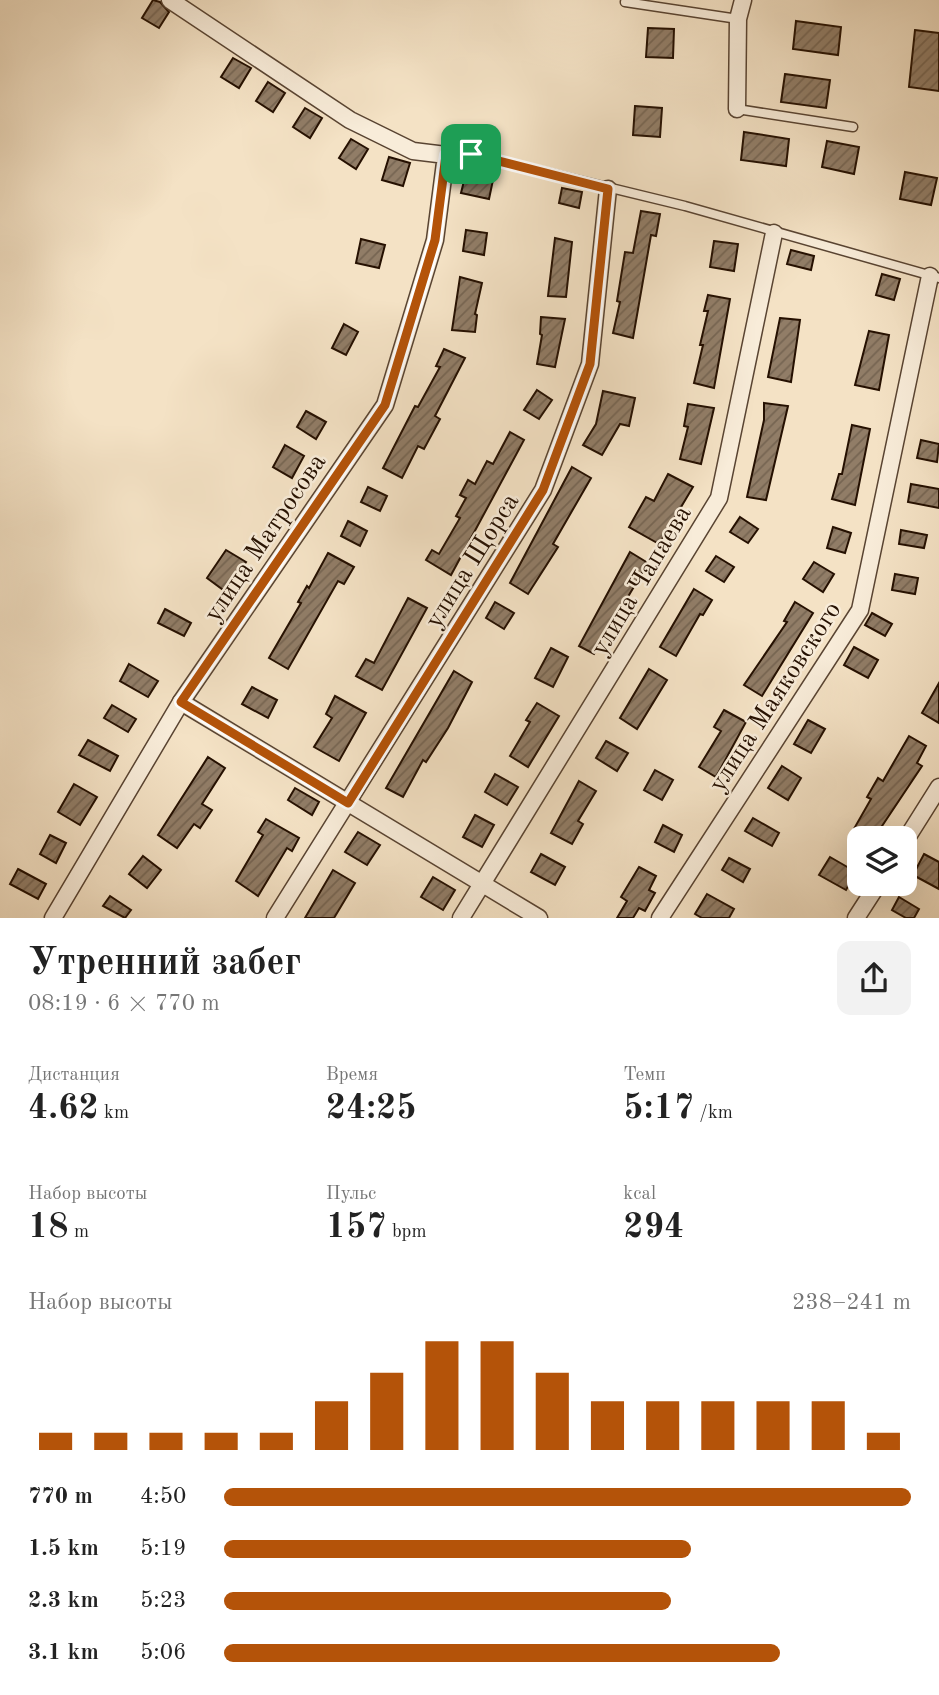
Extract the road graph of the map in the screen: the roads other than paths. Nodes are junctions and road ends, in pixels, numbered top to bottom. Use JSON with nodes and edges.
{"nodes":[{"id":1,"x":170,"y":0,"type":"edge"},
{"id":2,"x":743,"y":0,"type":"edge"},
{"id":3,"x":625,"y":2,"type":"dead end"},
{"id":4,"x":738,"y":19,"type":"junction"},
{"id":5,"x":737,"y":108,"type":"joint"},
{"id":6,"x":853,"y":127,"type":"dead end"},
{"id":7,"x":446,"y":155,"type":"junction"},
{"id":8,"x":608,"y":189,"type":"junction"},
{"id":9,"x":774,"y":233,"type":"junction"},
{"id":10,"x":935,"y":277,"type":"edge"},
{"id":11,"x":181,"y":702,"type":"junction"},
{"id":12,"x":939,"y":787,"type":"edge"},
{"id":13,"x":348,"y":803,"type":"junction"},
{"id":14,"x":914,"y":826,"type":"edge"},
{"id":15,"x":483,"y":884,"type":"junction"},
{"id":16,"x":870,"y":896,"type":"edge"},
{"id":17,"x":53,"y":918,"type":"edge"},
{"id":18,"x":275,"y":918,"type":"edge"},
{"id":19,"x":461,"y":918,"type":"edge"},
{"id":20,"x":539,"y":918,"type":"edge"},
{"id":21,"x":660,"y":918,"type":"edge"},
{"id":22,"x":856,"y":918,"type":"edge"}],
"edges":[{"from":1,"to":7,"type":"street"},
{"from":2,"to":4,"type":"street"},
{"from":3,"to":4,"type":"lane"},
{"from":4,"to":5,"type":"street"},
{"from":5,"to":6,"type":"lane"},
{"from":7,"to":8,"type":"lane"},
{"from":7,"to":11,"type":"street","name":"улица Матросова"},
{"from":8,"to":9,"type":"lane"},
{"from":8,"to":13,"type":"street","name":"улица Щорса"},
{"from":9,"to":10,"type":"lane"},
{"from":9,"to":15,"type":"street","name":"улица Чапаева"},
{"from":10,"to":21,"type":"street","name":"улица Маяковского"},
{"from":11,"to":13,"type":"street"},
{"from":11,"to":17,"type":"street","name":"улица Матросова"},
{"from":12,"to":14,"type":"street"},
{"from":13,"to":15,"type":"street"},
{"from":13,"to":18,"type":"street","name":"улица Щорса"},
{"from":15,"to":19,"type":"street","name":"улица Чапаева"},
{"from":15,"to":20,"type":"street"},
{"from":16,"to":22,"type":"street"}]}
